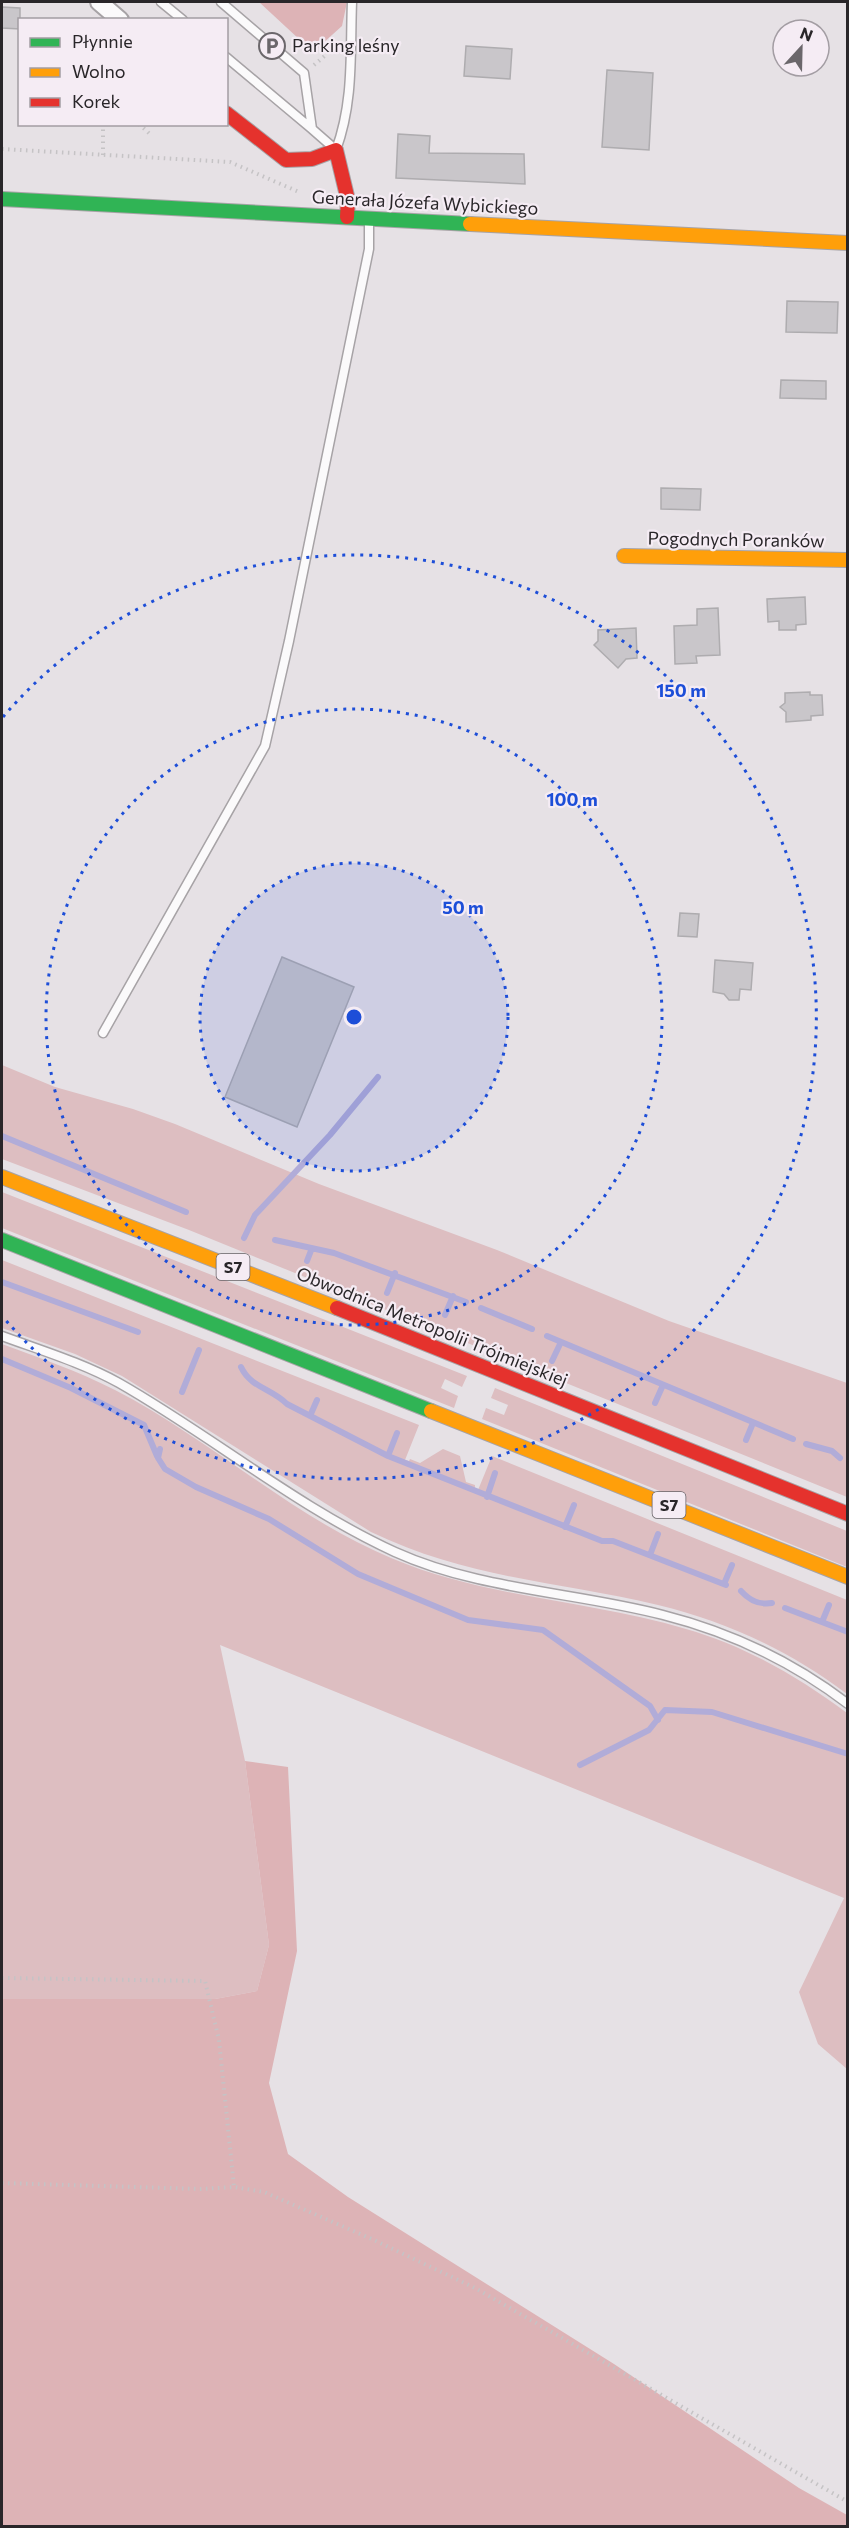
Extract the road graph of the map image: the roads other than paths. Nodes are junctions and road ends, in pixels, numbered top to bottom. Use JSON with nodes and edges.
{"nodes":[{"id":1,"x":99,"y":2,"type":"edge"},
{"id":2,"x":162,"y":2,"type":"edge"},
{"id":3,"x":221,"y":2,"type":"edge"},
{"id":4,"x":352,"y":2,"type":"edge"},
{"id":5,"x":118,"y":18,"type":"edge"},
{"id":6,"x":181,"y":18,"type":"edge"},
{"id":7,"x":228,"y":59,"type":"edge"},
{"id":8,"x":228,"y":115,"type":"edge"},
{"id":9,"x":312,"y":129,"type":"junction"},
{"id":10,"x":336,"y":150,"type":"junction"},
{"id":11,"x":2,"y":199,"type":"edge"},
{"id":12,"x":347,"y":217,"type":"junction"},
{"id":13,"x":369,"y":218,"type":"junction"},
{"id":14,"x":848,"y":243,"type":"edge"},
{"id":15,"x":624,"y":556,"type":"dead end"},
{"id":16,"x":848,"y":560,"type":"edge"},
{"id":17,"x":103,"y":1033,"type":"dead end"},
{"id":18,"x":2,"y":1177,"type":"edge"},
{"id":19,"x":2,"y":1240,"type":"edge"},
{"id":20,"x":2,"y":1336,"type":"edge"},
{"id":21,"x":848,"y":1514,"type":"edge"},
{"id":22,"x":848,"y":1577,"type":"edge"},
{"id":23,"x":848,"y":1704,"type":"edge"}],
"edges":[{"from":1,"to":5,"type":"street"},
{"from":2,"to":6,"type":"lane"},
{"from":3,"to":9,"type":"lane"},
{"from":4,"to":10,"type":"lane"},
{"from":7,"to":9,"type":"lane"},
{"from":8,"to":10,"type":"main road"},
{"from":9,"to":10,"type":"lane"},
{"from":10,"to":12,"type":"main road"},
{"from":11,"to":12,"type":"main road","name":"Generała Józefa Wybickiego"},
{"from":12,"to":13,"type":"main road","name":"Generała Józefa Wybickiego"},
{"from":13,"to":14,"type":"main road","name":"Generała Józefa Wybickiego"},
{"from":13,"to":17,"type":"lane"},
{"from":15,"to":16,"type":"main road","name":"Pogodnych Poranków"},
{"from":18,"to":21,"type":"main road","name":"Obwodnica Metropolii Trójmiejskiej","number":"S7"},
{"from":19,"to":22,"type":"main road","number":"S7"},
{"from":20,"to":23,"type":"lane"}]}
